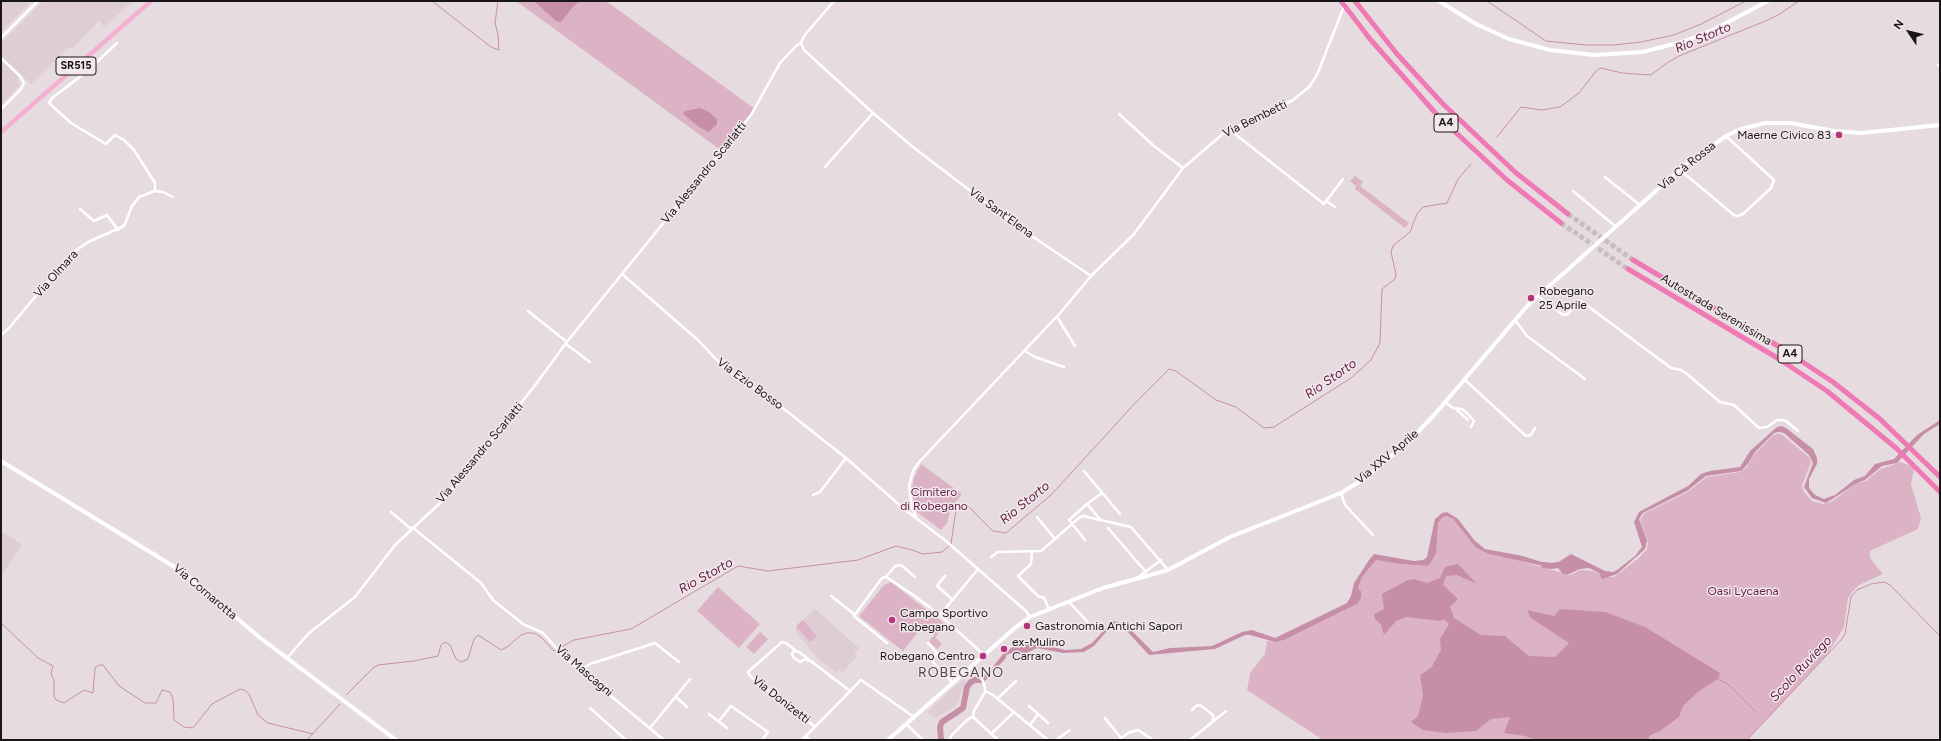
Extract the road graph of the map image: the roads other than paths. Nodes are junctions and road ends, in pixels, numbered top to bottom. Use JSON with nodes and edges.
{"nodes":[{"id":1,"x":38,"y":1,"type":"edge"},
{"id":2,"x":151,"y":1,"type":"edge"},
{"id":3,"x":834,"y":1,"type":"edge"},
{"id":4,"x":1341,"y":1,"type":"edge"},
{"id":5,"x":1346,"y":1,"type":"edge"},
{"id":6,"x":1355,"y":1,"type":"edge"},
{"id":7,"x":1439,"y":1,"type":"edge"},
{"id":8,"x":1768,"y":1,"type":"edge"},
{"id":9,"x":1,"y":38,"type":"edge"},
{"id":10,"x":117,"y":43,"type":"dead end"},
{"id":11,"x":801,"y":43,"type":"junction"},
{"id":12,"x":1,"y":58,"type":"edge"},
{"id":13,"x":1,"y":109,"type":"edge"},
{"id":14,"x":873,"y":113,"type":"junction"},
{"id":15,"x":1119,"y":114,"type":"dead end"},
{"id":16,"x":1940,"y":125,"type":"edge"},
{"id":17,"x":1230,"y":130,"type":"junction"},
{"id":18,"x":1,"y":132,"type":"edge"},
{"id":19,"x":1726,"y":136,"type":"junction"},
{"id":20,"x":826,"y":167,"type":"dead end"},
{"id":21,"x":1182,"y":168,"type":"junction"},
{"id":22,"x":1680,"y":170,"type":"junction"},
{"id":23,"x":1605,"y":177,"type":"dead end"},
{"id":24,"x":1343,"y":179,"type":"dead end"},
{"id":25,"x":156,"y":191,"type":"junction"},
{"id":26,"x":1573,"y":192,"type":"dead end"},
{"id":27,"x":173,"y":197,"type":"dead end"},
{"id":28,"x":1326,"y":201,"type":"junction"},
{"id":29,"x":1640,"y":205,"type":"junction"},
{"id":30,"x":1335,"y":207,"type":"dead end"},
{"id":31,"x":80,"y":209,"type":"dead end"},
{"id":32,"x":1568,"y":214,"type":"tunnel mouth"},
{"id":33,"x":1561,"y":222,"type":"tunnel mouth"},
{"id":34,"x":1615,"y":226,"type":"junction"},
{"id":35,"x":118,"y":230,"type":"junction"},
{"id":36,"x":1633,"y":260,"type":"tunnel mouth"},
{"id":37,"x":1628,"y":269,"type":"tunnel mouth"},
{"id":38,"x":622,"y":274,"type":"junction"},
{"id":39,"x":1092,"y":276,"type":"junction"},
{"id":40,"x":1538,"y":296,"type":"junction"},
{"id":41,"x":528,"y":311,"type":"dead end"},
{"id":42,"x":1057,"y":317,"type":"junction"},
{"id":43,"x":1514,"y":319,"type":"junction"},
{"id":44,"x":1507,"y":328,"type":"joint"},
{"id":45,"x":1,"y":335,"type":"edge"},
{"id":46,"x":567,"y":343,"type":"junction"},
{"id":47,"x":1075,"y":346,"type":"dead end"},
{"id":48,"x":1025,"y":351,"type":"junction"},
{"id":49,"x":590,"y":362,"type":"dead end"},
{"id":50,"x":1064,"y":367,"type":"dead end"},
{"id":51,"x":1464,"y":379,"type":"junction"},
{"id":52,"x":1585,"y":379,"type":"dead end"},
{"id":53,"x":1445,"y":402,"type":"junction"},
{"id":54,"x":1456,"y":409,"type":"junction"},
{"id":55,"x":1468,"y":420,"type":"dead end"},
{"id":56,"x":1471,"y":427,"type":"dead end"},
{"id":57,"x":1535,"y":428,"type":"dead end"},
{"id":58,"x":1798,"y":431,"type":"dead end"},
{"id":59,"x":846,"y":458,"type":"junction"},
{"id":60,"x":1,"y":461,"type":"edge"},
{"id":61,"x":1084,"y":471,"type":"dead end"},
{"id":62,"x":1940,"y":477,"type":"edge"},
{"id":63,"x":1940,"y":492,"type":"edge"},
{"id":64,"x":1102,"y":493,"type":"junction"},
{"id":65,"x":1341,"y":493,"type":"junction"},
{"id":66,"x":814,"y":495,"type":"dead end"},
{"id":67,"x":1087,"y":504,"type":"junction"},
{"id":68,"x":391,"y":512,"type":"dead end"},
{"id":69,"x":1120,"y":514,"type":"dead end"},
{"id":70,"x":916,"y":517,"type":"junction"},
{"id":71,"x":1037,"y":517,"type":"dead end"},
{"id":72,"x":1101,"y":520,"type":"junction"},
{"id":73,"x":1071,"y":524,"type":"junction"},
{"id":74,"x":412,"y":528,"type":"junction"},
{"id":75,"x":1108,"y":528,"type":"dead end"},
{"id":76,"x":1373,"y":535,"type":"dead end"},
{"id":77,"x":1055,"y":539,"type":"junction"},
{"id":78,"x":1085,"y":540,"type":"dead end"},
{"id":79,"x":1032,"y":550,"type":"junction"},
{"id":80,"x":992,"y":557,"type":"dead end"},
{"id":81,"x":1161,"y":560,"type":"junction"},
{"id":82,"x":978,"y":569,"type":"junction"},
{"id":83,"x":1168,"y":570,"type":"junction"},
{"id":84,"x":1146,"y":572,"type":"junction"},
{"id":85,"x":945,"y":576,"type":"dead end"},
{"id":86,"x":915,"y":577,"type":"dead end"},
{"id":87,"x":886,"y":578,"type":"junction"},
{"id":88,"x":1134,"y":580,"type":"junction"},
{"id":89,"x":831,"y":596,"type":"dead end"},
{"id":90,"x":953,"y":600,"type":"junction"},
{"id":91,"x":1069,"y":601,"type":"junction"},
{"id":92,"x":1049,"y":609,"type":"junction"},
{"id":93,"x":854,"y":614,"type":"junction"},
{"id":94,"x":940,"y":615,"type":"junction"},
{"id":95,"x":1030,"y":617,"type":"junction"},
{"id":96,"x":1095,"y":630,"type":"dead end"},
{"id":97,"x":928,"y":642,"type":"dead end"},
{"id":98,"x":886,"y":643,"type":"dead end"},
{"id":99,"x":796,"y":651,"type":"junction"},
{"id":100,"x":984,"y":655,"type":"junction"},
{"id":101,"x":287,"y":658,"type":"junction"},
{"id":102,"x":808,"y":660,"type":"junction"},
{"id":103,"x":678,"y":662,"type":"dead end"},
{"id":104,"x":972,"y":666,"type":"junction"},
{"id":105,"x":580,"y":670,"type":"junction"},
{"id":106,"x":690,"y":679,"type":"dead end"},
{"id":107,"x":1016,"y":681,"type":"dead end"},
{"id":108,"x":953,"y":683,"type":"junction"},
{"id":109,"x":850,"y":691,"type":"junction"},
{"id":110,"x":985,"y":691,"type":"junction"},
{"id":111,"x":676,"y":697,"type":"junction"},
{"id":112,"x":997,"y":699,"type":"junction"},
{"id":113,"x":1028,"y":706,"type":"dead end"},
{"id":114,"x":687,"y":707,"type":"dead end"},
{"id":115,"x":590,"y":708,"type":"dead end"},
{"id":116,"x":1192,"y":710,"type":"dead end"},
{"id":117,"x":1226,"y":711,"type":"dead end"},
{"id":118,"x":1014,"y":712,"type":"junction"},
{"id":119,"x":709,"y":714,"type":"dead end"},
{"id":120,"x":1038,"y":714,"type":"junction"},
{"id":121,"x":914,"y":717,"type":"junction"},
{"id":122,"x":973,"y":717,"type":"junction"},
{"id":123,"x":1105,"y":718,"type":"dead end"},
{"id":124,"x":719,"y":721,"type":"junction"},
{"id":125,"x":1213,"y":721,"type":"junction"},
{"id":126,"x":1048,"y":723,"type":"dead end"},
{"id":127,"x":906,"y":724,"type":"junction"},
{"id":128,"x":814,"y":726,"type":"junction"},
{"id":129,"x":1030,"y":726,"type":"junction"},
{"id":130,"x":650,"y":728,"type":"junction"},
{"id":131,"x":727,"y":728,"type":"dead end"},
{"id":132,"x":1070,"y":730,"type":"dead end"},
{"id":133,"x":991,"y":734,"type":"junction"},
{"id":134,"x":805,"y":736,"type":"junction"},
{"id":135,"x":1120,"y":739,"type":"edge"},
{"id":136,"x":396,"y":740,"type":"edge"},
{"id":137,"x":626,"y":740,"type":"edge"},
{"id":138,"x":664,"y":740,"type":"edge"},
{"id":139,"x":762,"y":740,"type":"edge"},
{"id":140,"x":802,"y":740,"type":"edge"},
{"id":141,"x":810,"y":740,"type":"edge"},
{"id":142,"x":888,"y":740,"type":"edge"},
{"id":143,"x":923,"y":740,"type":"edge"},
{"id":144,"x":949,"y":740,"type":"edge"},
{"id":145,"x":998,"y":740,"type":"edge"},
{"id":146,"x":1048,"y":740,"type":"edge"},
{"id":147,"x":1056,"y":740,"type":"edge"},
{"id":148,"x":1153,"y":740,"type":"edge"},
{"id":149,"x":1190,"y":740,"type":"edge"}],
"edges":[{"from":1,"to":9,"type":"street"},
{"from":2,"to":18,"type":"main road","number":"SR515"},
{"from":3,"to":11,"type":"street","name":"Via Alessandro Scarlatti"},
{"from":4,"to":33,"type":"highway","number":"A4"},
{"from":5,"to":17,"type":"street","name":"Via Bembetti"},
{"from":6,"to":32,"type":"highway","number":"A4"},
{"from":7,"to":8,"type":"main road"},
{"from":10,"to":25,"type":"street"},
{"from":11,"to":14,"type":"street","name":"Via Sant'Elena"},
{"from":11,"to":38,"type":"street","name":"Via Alessandro Scarlatti"},
{"from":12,"to":13,"type":"street"},
{"from":14,"to":20,"type":"street"},
{"from":14,"to":39,"type":"street","name":"Via Sant'Elena"},
{"from":15,"to":21,"type":"street"},
{"from":16,"to":19,"type":"main road","name":"Via Cà Rossa"},
{"from":17,"to":21,"type":"street","name":"Via Bembetti"},
{"from":17,"to":28,"type":"street"},
{"from":19,"to":22,"type":"main road","name":"Via Cà Rossa"},
{"from":19,"to":22,"type":"street"},
{"from":21,"to":39,"type":"street","name":"Via Bembetti"},
{"from":22,"to":29,"type":"main road","name":"Via Cà Rossa"},
{"from":23,"to":29,"type":"street"},
{"from":24,"to":28,"type":"street"},
{"from":25,"to":27,"type":"street"},
{"from":25,"to":35,"type":"street"},
{"from":26,"to":34,"type":"street"},
{"from":28,"to":30,"type":"street"},
{"from":29,"to":34,"type":"main road","name":"Via Cà Rossa"},
{"from":31,"to":35,"type":"street"},
{"from":34,"to":40,"type":"main road","name":"Via Cà Rossa"},
{"from":35,"to":45,"type":"street","name":"Via Olmara"},
{"from":36,"to":62,"type":"highway","name":"Autostrada Serenissima","number":"A4"},
{"from":37,"to":63,"type":"highway","name":"Autostrada Serenissima","number":"A4"},
{"from":38,"to":46,"type":"street","name":"Via Alessandro Scarlatti"},
{"from":38,"to":59,"type":"street","name":"Via Ezio Bosso"},
{"from":39,"to":42,"type":"street"},
{"from":40,"to":43,"type":"main road","name":"Via Cà Rossa"},
{"from":40,"to":58,"type":"street"},
{"from":41,"to":46,"type":"street"},
{"from":42,"to":47,"type":"street"},
{"from":42,"to":48,"type":"street"},
{"from":43,"to":44,"type":"main road","name":"Via Cà Rossa"},
{"from":43,"to":52,"type":"street"},
{"from":44,"to":51,"type":"main road","name":"Via XXV Aprile"},
{"from":46,"to":49,"type":"street"},
{"from":46,"to":74,"type":"street","name":"Via Alessandro Scarlatti"},
{"from":48,"to":50,"type":"street"},
{"from":48,"to":70,"type":"street"},
{"from":51,"to":53,"type":"main road","name":"Via XXV Aprile"},
{"from":51,"to":57,"type":"street"},
{"from":53,"to":54,"type":"street"},
{"from":53,"to":65,"type":"main road","name":"Via XXV Aprile"},
{"from":54,"to":55,"type":"street"},
{"from":54,"to":56,"type":"street"},
{"from":59,"to":66,"type":"street"},
{"from":59,"to":70,"type":"street","name":"Via Ezio Bosso"},
{"from":60,"to":101,"type":"main road","name":"Via Cornarotta"},
{"from":61,"to":64,"type":"street"},
{"from":64,"to":67,"type":"street"},
{"from":64,"to":69,"type":"street"},
{"from":65,"to":76,"type":"street"},
{"from":65,"to":83,"type":"main road","name":"Via XXV Aprile"},
{"from":67,"to":72,"type":"street"},
{"from":67,"to":73,"type":"street"},
{"from":68,"to":74,"type":"street","name":"Via Mascagni"},
{"from":70,"to":82,"type":"street","name":"Via Ezio Bosso"},
{"from":71,"to":77,"type":"street"},
{"from":72,"to":73,"type":"street"},
{"from":72,"to":81,"type":"street"},
{"from":73,"to":77,"type":"street"},
{"from":73,"to":78,"type":"street"},
{"from":74,"to":101,"type":"street","name":"Via Alessandro Scarlatti"},
{"from":74,"to":105,"type":"street","name":"Via Mascagni"},
{"from":75,"to":84,"type":"street"},
{"from":77,"to":79,"type":"street"},
{"from":79,"to":80,"type":"street"},
{"from":79,"to":92,"type":"street"},
{"from":81,"to":83,"type":"street"},
{"from":81,"to":84,"type":"street"},
{"from":82,"to":90,"type":"street"},
{"from":82,"to":95,"type":"street"},
{"from":83,"to":88,"type":"main road","name":"Via XXV Aprile"},
{"from":84,"to":88,"type":"street"},
{"from":85,"to":90,"type":"street"},
{"from":86,"to":87,"type":"street"},
{"from":87,"to":93,"type":"street"},
{"from":87,"to":94,"type":"street"},
{"from":88,"to":91,"type":"main road","name":"Via XXV Aprile"},
{"from":89,"to":93,"type":"street"},
{"from":90,"to":94,"type":"street"},
{"from":91,"to":92,"type":"main road","name":"Via XXV Aprile"},
{"from":91,"to":96,"type":"street"},
{"from":92,"to":95,"type":"main road","name":"Via XXV Aprile"},
{"from":93,"to":98,"type":"street"},
{"from":94,"to":100,"type":"street"},
{"from":95,"to":100,"type":"main road","name":"Via XXV Aprile"},
{"from":97,"to":108,"type":"street"},
{"from":99,"to":102,"type":"street"},
{"from":99,"to":102,"type":"street"},
{"from":99,"to":128,"type":"street","name":"Via Donizetti"},
{"from":100,"to":104,"type":"main road","name":"Via XXV Aprile"},
{"from":101,"to":136,"type":"main road","name":"Via Cornarotta"},
{"from":102,"to":109,"type":"street"},
{"from":103,"to":105,"type":"street"},
{"from":104,"to":108,"type":"main road","name":"Via XXV Aprile"},
{"from":104,"to":110,"type":"street"},
{"from":105,"to":130,"type":"street","name":"Via Mascagni"},
{"from":106,"to":111,"type":"street"},
{"from":107,"to":112,"type":"street"},
{"from":108,"to":121,"type":"main road","name":"Via XXV Aprile"},
{"from":109,"to":121,"type":"street","name":"Via Donizetti"},
{"from":109,"to":128,"type":"street","name":"Via Donizetti"},
{"from":110,"to":112,"type":"street"},
{"from":110,"to":122,"type":"street"},
{"from":111,"to":114,"type":"street"},
{"from":111,"to":130,"type":"street"},
{"from":112,"to":118,"type":"street"},
{"from":113,"to":120,"type":"street"},
{"from":115,"to":137,"type":"street"},
{"from":116,"to":125,"type":"street"},
{"from":117,"to":125,"type":"street"},
{"from":118,"to":129,"type":"street"},
{"from":118,"to":133,"type":"street"},
{"from":119,"to":124,"type":"street"},
{"from":120,"to":126,"type":"street"},
{"from":120,"to":129,"type":"street"},
{"from":121,"to":127,"type":"main road","name":"Via XXV Aprile"},
{"from":122,"to":133,"type":"street"},
{"from":122,"to":144,"type":"street"},
{"from":123,"to":135,"type":"street"},
{"from":124,"to":131,"type":"street"},
{"from":124,"to":139,"type":"street"},
{"from":125,"to":149,"type":"street"},
{"from":127,"to":142,"type":"main road","name":"Via XXV Aprile"},
{"from":127,"to":143,"type":"street"},
{"from":128,"to":134,"type":"street","name":"Via Donizetti"},
{"from":129,"to":146,"type":"street"},
{"from":130,"to":138,"type":"street","name":"Via Mascagni"},
{"from":132,"to":147,"type":"street"},
{"from":133,"to":145,"type":"street"},
{"from":134,"to":140,"type":"street","name":"Via Donizetti"},
{"from":134,"to":141,"type":"street"},
{"from":135,"to":148,"type":"street"}]}
